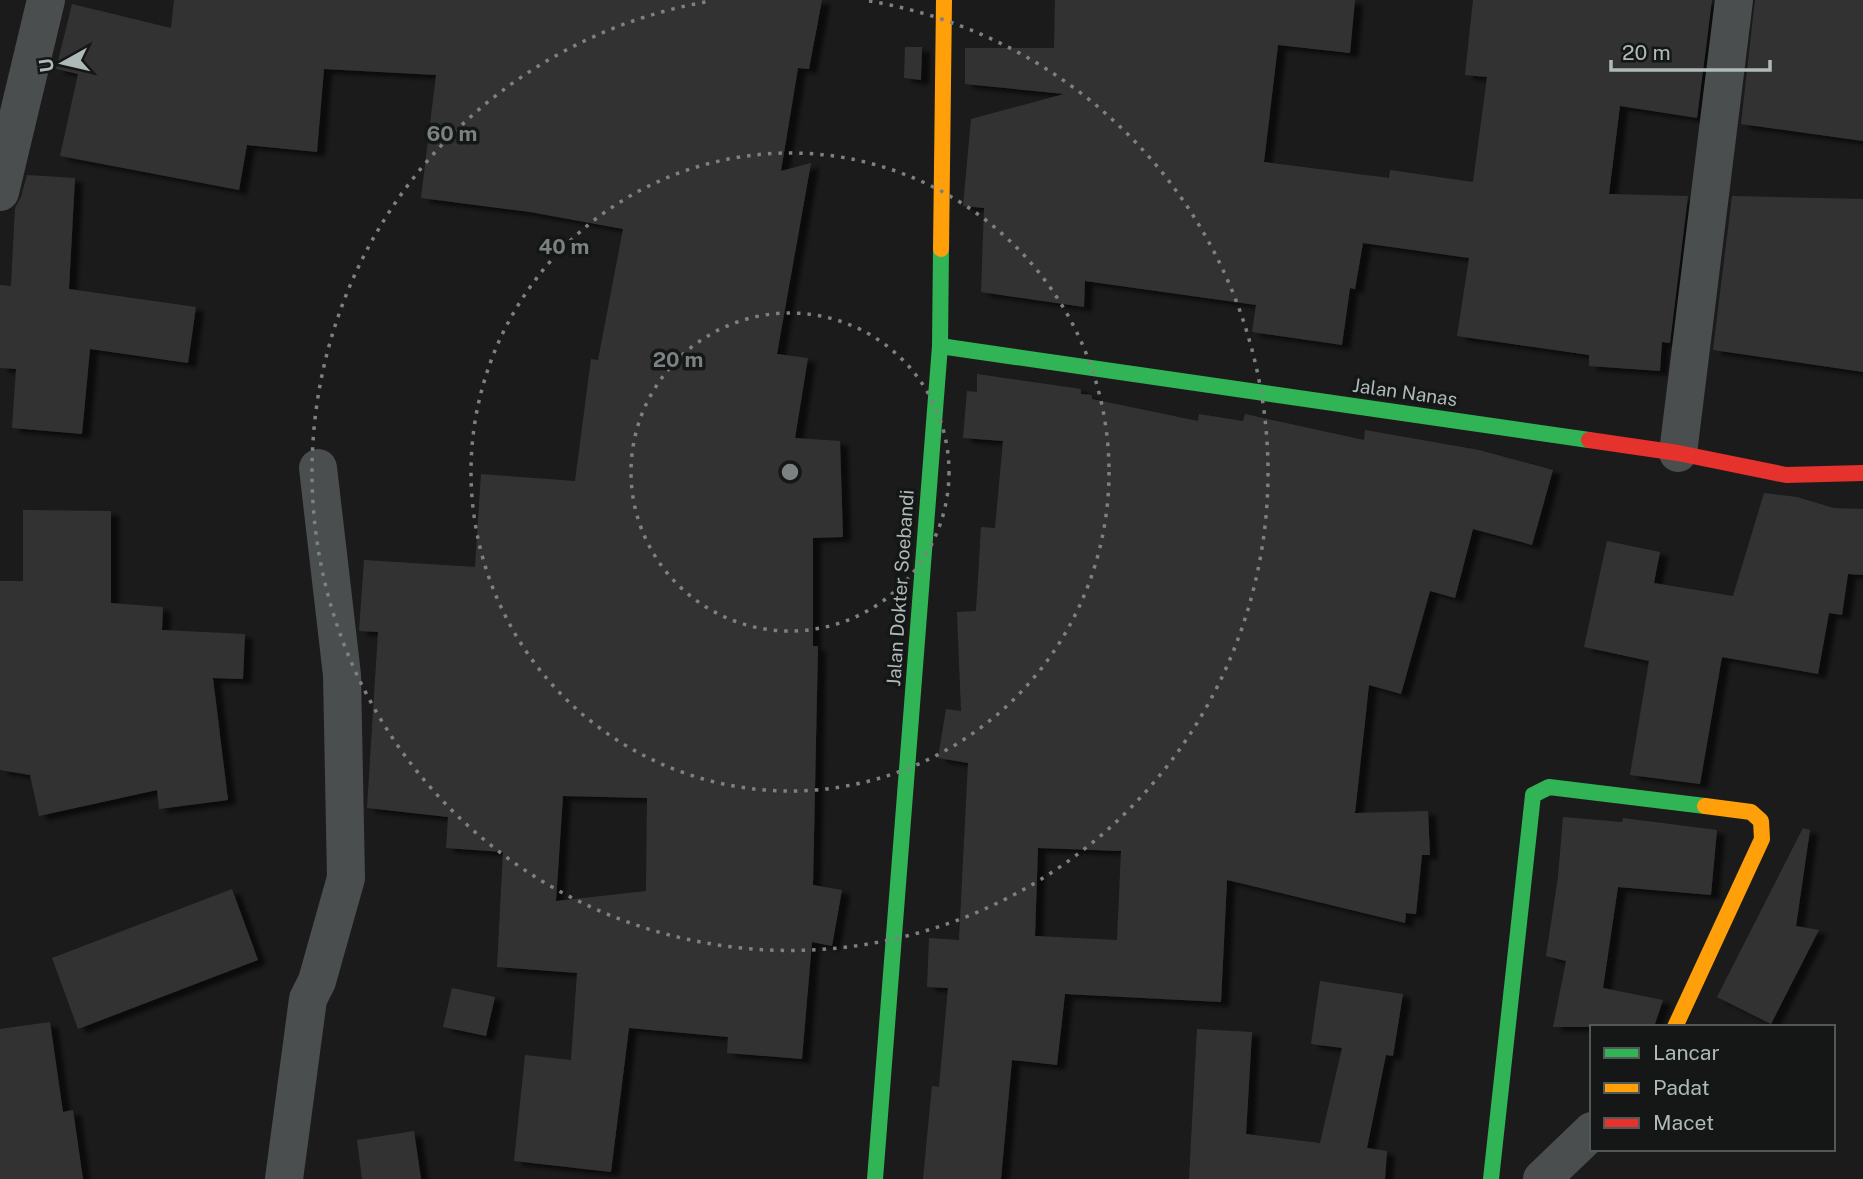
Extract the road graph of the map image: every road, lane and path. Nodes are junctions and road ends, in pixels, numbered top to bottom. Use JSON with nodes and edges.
{"nodes":[{"id":1,"x":46,"y":0,"type":"edge"},
{"id":2,"x":944,"y":0,"type":"edge"},
{"id":3,"x":1734,"y":0,"type":"edge"},
{"id":4,"x":0,"y":192,"type":"edge"},
{"id":5,"x":940,"y":346,"type":"junction"},
{"id":6,"x":1678,"y":453,"type":"junction"},
{"id":7,"x":317,"y":468,"type":"dead end"},
{"id":8,"x":1863,"y":473,"type":"edge"},
{"id":9,"x":1676,"y":1025,"type":"edge"},
{"id":10,"x":1590,"y":1133,"type":"edge"},
{"id":11,"x":284,"y":1179,"type":"edge"},
{"id":12,"x":876,"y":1179,"type":"edge"},
{"id":13,"x":1491,"y":1179,"type":"edge"},
{"id":14,"x":1542,"y":1179,"type":"edge"}],
"edges":[{"from":1,"to":4,"type":"street"},
{"from":2,"to":5,"type":"street","name":"Jalan Dokter Soebandi"},
{"from":3,"to":6,"type":"street"},
{"from":5,"to":6,"type":"street","name":"Jalan Nanas"},
{"from":5,"to":12,"type":"street","name":"Jalan Dokter Soebandi"},
{"from":6,"to":8,"type":"street","name":"Jalan Nanas"},
{"from":7,"to":11,"type":"street"},
{"from":9,"to":13,"type":"street"},
{"from":10,"to":14,"type":"street"}]}
